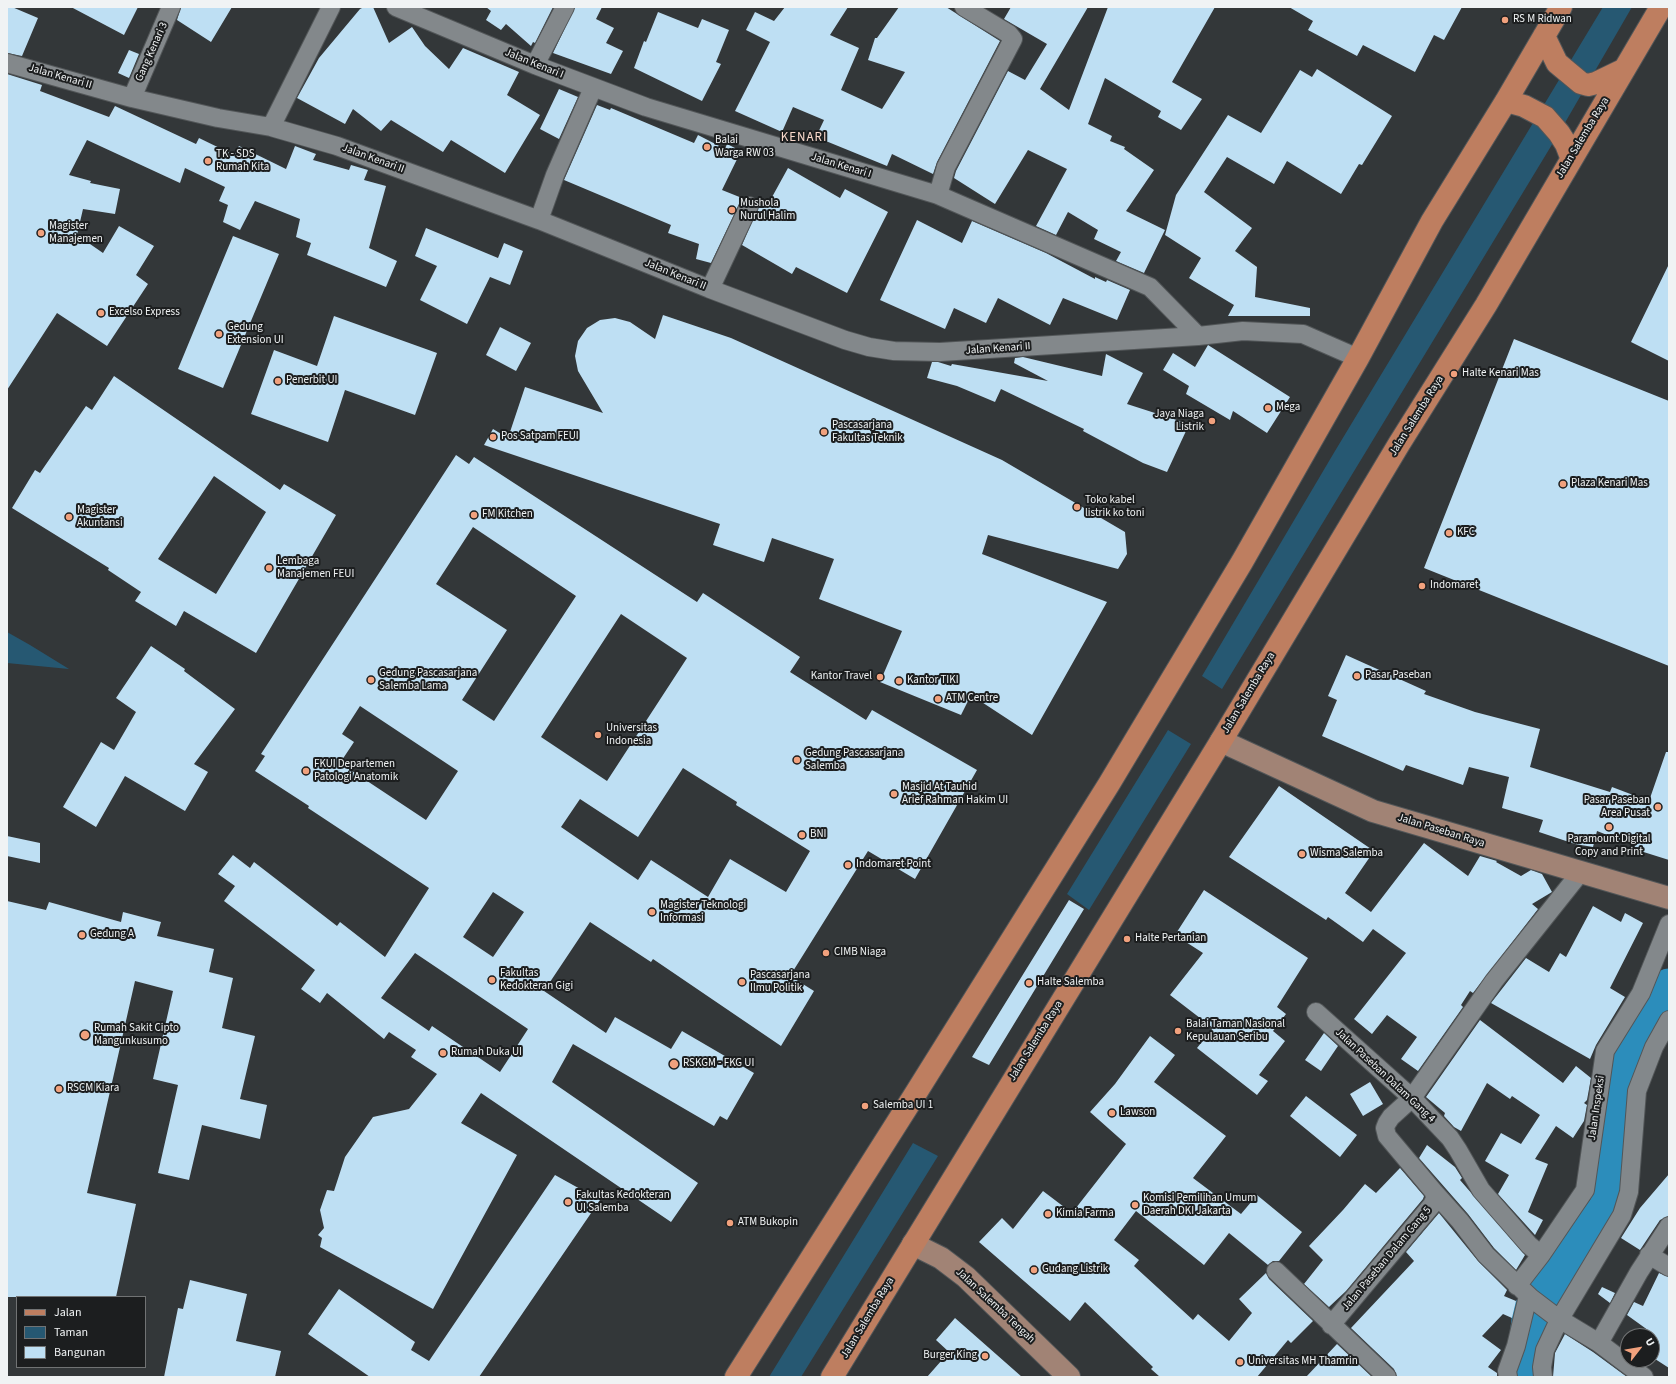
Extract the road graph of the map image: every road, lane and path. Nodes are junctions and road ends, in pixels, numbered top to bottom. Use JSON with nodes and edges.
{"nodes":[{"id":1,"x":171,"y":7,"type":"edge"},
{"id":2,"x":330,"y":7,"type":"edge"},
{"id":3,"x":396,"y":7,"type":"edge"},
{"id":4,"x":565,"y":7,"type":"edge"},
{"id":5,"x":964,"y":7,"type":"edge"},
{"id":6,"x":1561,"y":7,"type":"edge"},
{"id":7,"x":1661,"y":7,"type":"edge"},
{"id":8,"x":1544,"y":36,"type":"junction"},
{"id":9,"x":7,"y":63,"type":"edge"},
{"id":10,"x":535,"y":65,"type":"junction"},
{"id":11,"x":1623,"y":70,"type":"junction"},
{"id":12,"x":593,"y":88,"type":"junction"},
{"id":13,"x":132,"y":98,"type":"junction"},
{"id":14,"x":1506,"y":101,"type":"junction"},
{"id":15,"x":270,"y":127,"type":"junction"},
{"id":16,"x":1571,"y":158,"type":"junction"},
{"id":17,"x":938,"y":195,"type":"junction"},
{"id":18,"x":749,"y":206,"type":"dead end"},
{"id":19,"x":539,"y":220,"type":"junction"},
{"id":20,"x":710,"y":289,"type":"junction"},
{"id":21,"x":1198,"y":336,"type":"junction"},
{"id":22,"x":1358,"y":358,"type":"junction"},
{"id":23,"x":1221,"y":741,"type":"junction"},
{"id":24,"x":1580,"y":873,"type":"junction"},
{"id":25,"x":1669,"y":898,"type":"edge"},
{"id":26,"x":1669,"y":924,"type":"edge"},
{"id":27,"x":1316,"y":1012,"type":"dead end"},
{"id":28,"x":1669,"y":1020,"type":"edge"},
{"id":29,"x":1412,"y":1098,"type":"junction"},
{"id":30,"x":1434,"y":1192,"type":"junction"},
{"id":31,"x":1669,"y":1226,"type":"edge"},
{"id":32,"x":913,"y":1244,"type":"junction"},
{"id":33,"x":1541,"y":1255,"type":"junction"},
{"id":34,"x":1650,"y":1255,"type":"junction"},
{"id":35,"x":1669,"y":1267,"type":"edge"},
{"id":36,"x":1276,"y":1271,"type":"dead end"},
{"id":37,"x":1526,"y":1293,"type":"junction"},
{"id":38,"x":1557,"y":1319,"type":"junction"},
{"id":39,"x":1331,"y":1325,"type":"junction"},
{"id":40,"x":1599,"y":1343,"type":"junction"},
{"id":41,"x":736,"y":1377,"type":"edge"},
{"id":42,"x":832,"y":1377,"type":"edge"},
{"id":43,"x":1069,"y":1377,"type":"edge"},
{"id":44,"x":1387,"y":1377,"type":"edge"},
{"id":45,"x":1508,"y":1377,"type":"edge"},
{"id":46,"x":1543,"y":1377,"type":"edge"},
{"id":47,"x":1644,"y":1377,"type":"edge"}],
"edges":[{"from":1,"to":13,"type":"street","name":"Gang Kenari 3"},
{"from":2,"to":15,"type":"street"},
{"from":3,"to":10,"type":"street","name":"Jalan Kenari I"},
{"from":4,"to":10,"type":"street"},
{"from":5,"to":17,"type":"street"},
{"from":6,"to":8,"type":"main road"},
{"from":7,"to":11,"type":"main road","name":"Jalan Salemba Raya"},
{"from":8,"to":11,"type":"main road"},
{"from":8,"to":14,"type":"main road"},
{"from":9,"to":13,"type":"street","name":"Jalan Kenari II"},
{"from":10,"to":12,"type":"street","name":"Jalan Kenari I"},
{"from":11,"to":16,"type":"main road","name":"Jalan Salemba Raya"},
{"from":12,"to":17,"type":"street","name":"Jalan Kenari I"},
{"from":12,"to":19,"type":"street"},
{"from":13,"to":15,"type":"street","name":"Jalan Kenari II"},
{"from":14,"to":16,"type":"main road"},
{"from":14,"to":22,"type":"main road"},
{"from":15,"to":19,"type":"street","name":"Jalan Kenari II"},
{"from":16,"to":23,"type":"main road","name":"Jalan Salemba Raya"},
{"from":17,"to":21,"type":"street","name":"Jalan Kenari I"},
{"from":18,"to":20,"type":"street"},
{"from":19,"to":20,"type":"street","name":"Jalan Kenari II"},
{"from":20,"to":21,"type":"street","name":"Jalan Kenari II"},
{"from":21,"to":22,"type":"street","name":"Jalan Kenari II"},
{"from":22,"to":41,"type":"main road"},
{"from":23,"to":24,"type":"main road","name":"Jalan Paseban Raya"},
{"from":23,"to":32,"type":"main road","name":"Jalan Salemba Raya"},
{"from":24,"to":25,"type":"main road","name":"Jalan Paseban Raya"},
{"from":24,"to":29,"type":"street"},
{"from":26,"to":33,"type":"street","name":"Jalan Inspeksi"},
{"from":27,"to":29,"type":"street","name":"Jalan Paseban Dalam Gang 4"},
{"from":28,"to":38,"type":"street"},
{"from":29,"to":30,"type":"street","name":"Jalan Paseban Dalam Gang 5"},
{"from":29,"to":33,"type":"street","name":"Jalan Paseban Dalam Gang 4"},
{"from":30,"to":37,"type":"street"},
{"from":30,"to":39,"type":"street","name":"Jalan Paseban Dalam Gang 5"},
{"from":31,"to":34,"type":"street"},
{"from":32,"to":42,"type":"main road","name":"Jalan Salemba Raya"},
{"from":32,"to":43,"type":"main road","name":"Jalan Salemba Tengah"},
{"from":33,"to":37,"type":"street","name":"Jalan Inspeksi"},
{"from":34,"to":35,"type":"street"},
{"from":34,"to":40,"type":"street"},
{"from":36,"to":39,"type":"street"},
{"from":37,"to":38,"type":"street"},
{"from":37,"to":45,"type":"street","name":"Jalan Inspeksi"},
{"from":38,"to":40,"type":"street"},
{"from":38,"to":46,"type":"street"},
{"from":39,"to":44,"type":"street"},
{"from":40,"to":47,"type":"street"}]}
